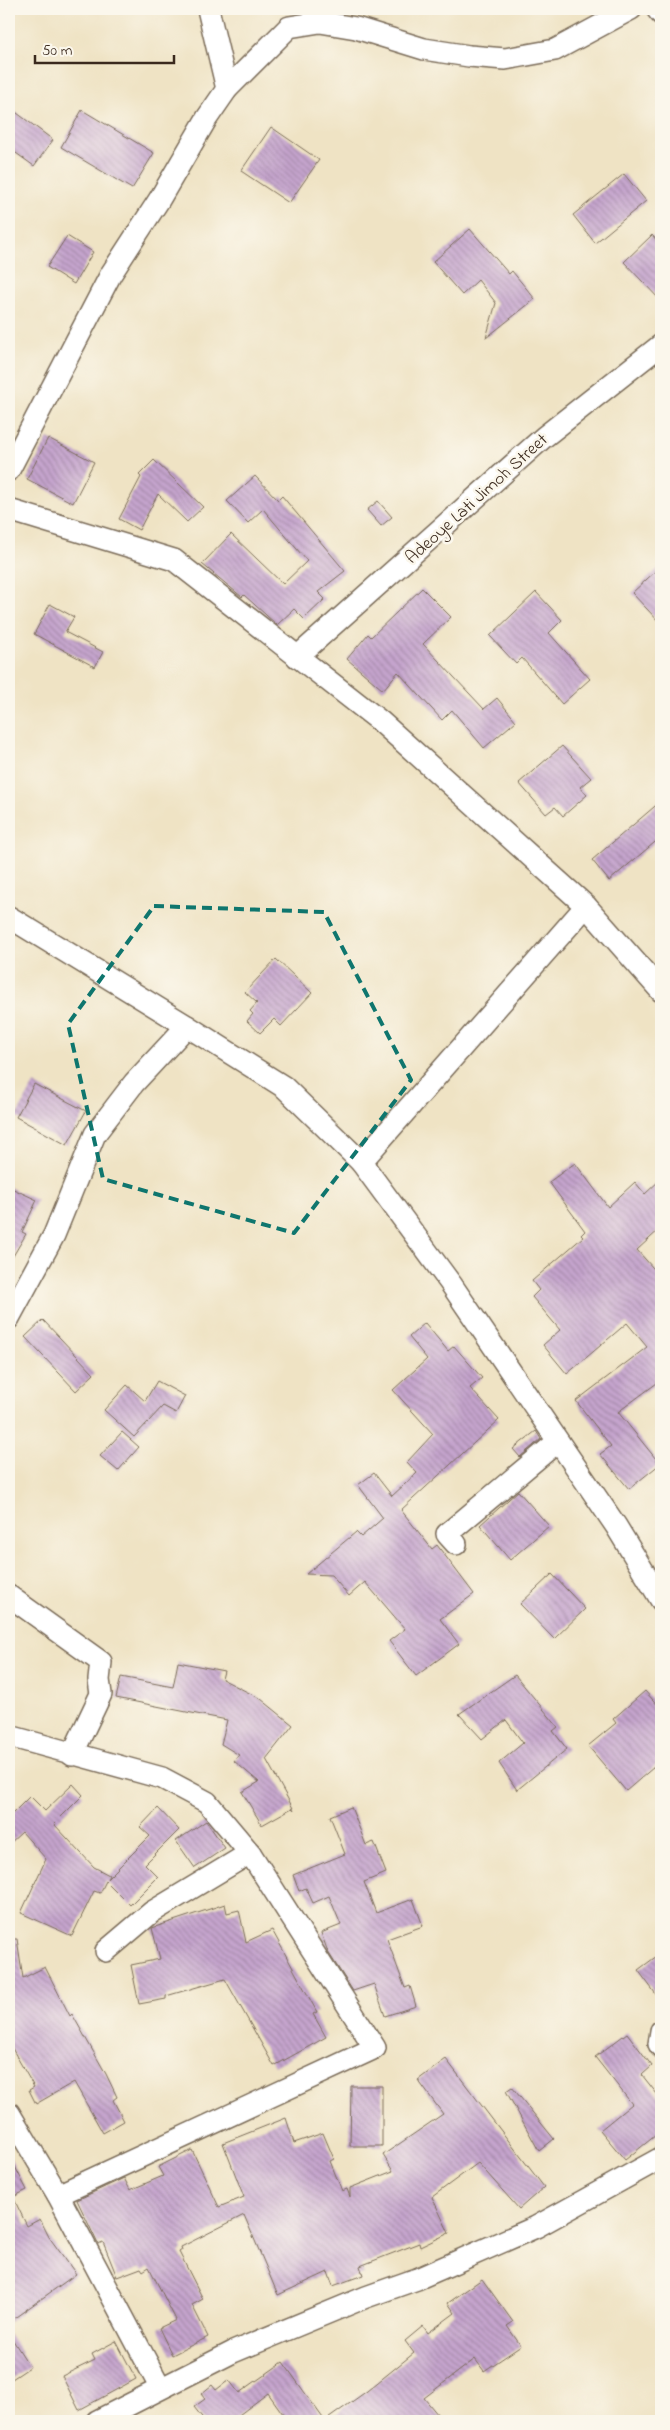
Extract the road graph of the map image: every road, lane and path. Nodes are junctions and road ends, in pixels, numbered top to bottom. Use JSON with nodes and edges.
{"nodes":[{"id":1,"x":208,"y":9,"type":"edge"},
{"id":2,"x":631,"y":9,"type":"edge"},
{"id":3,"x":656,"y":9,"type":"edge"},
{"id":4,"x":661,"y":14,"type":"edge"},
{"id":5,"x":227,"y":89,"type":"junction"},
{"id":6,"x":661,"y":345,"type":"edge"},
{"id":7,"x":9,"y":470,"type":"edge"},
{"id":8,"x":9,"y":510,"type":"edge"},
{"id":9,"x":297,"y":657,"type":"junction"},
{"id":10,"x":586,"y":906,"type":"junction"},
{"id":11,"x":9,"y":917,"type":"edge"},
{"id":12,"x":661,"y":991,"type":"edge"},
{"id":13,"x":187,"y":1026,"type":"junction"},
{"id":14,"x":361,"y":1162,"type":"junction"},
{"id":15,"x":9,"y":1316,"type":"edge"},
{"id":16,"x":557,"y":1442,"type":"junction"},
{"id":17,"x":456,"y":1544,"type":"dead end"},
{"id":18,"x":9,"y":1596,"type":"edge"},
{"id":19,"x":661,"y":1600,"type":"edge"},
{"id":20,"x":9,"y":1736,"type":"edge"},
{"id":21,"x":72,"y":1755,"type":"junction"},
{"id":22,"x":250,"y":1853,"type":"junction"},
{"id":23,"x":106,"y":1951,"type":"dead end"},
{"id":24,"x":661,"y":2031,"type":"edge"},
{"id":25,"x":661,"y":2047,"type":"edge"},
{"id":26,"x":9,"y":2113,"type":"edge"},
{"id":27,"x":661,"y":2158,"type":"edge"},
{"id":28,"x":58,"y":2196,"type":"junction"},
{"id":29,"x":160,"y":2387,"type":"junction"},
{"id":30,"x":98,"y":2421,"type":"edge"}],
"edges":[{"from":1,"to":5,"type":"street"},
{"from":2,"to":5,"type":"street"},
{"from":3,"to":4,"type":"street"},
{"from":5,"to":7,"type":"street"},
{"from":6,"to":9,"type":"street","name":"Adeoye Lati Jimoh Street"},
{"from":8,"to":9,"type":"street"},
{"from":9,"to":10,"type":"street"},
{"from":10,"to":12,"type":"street"},
{"from":10,"to":14,"type":"street"},
{"from":11,"to":13,"type":"street"},
{"from":13,"to":14,"type":"street"},
{"from":13,"to":15,"type":"street"},
{"from":14,"to":16,"type":"street"},
{"from":16,"to":17,"type":"street"},
{"from":16,"to":19,"type":"street"},
{"from":18,"to":21,"type":"street"},
{"from":20,"to":21,"type":"street"},
{"from":21,"to":22,"type":"street"},
{"from":22,"to":23,"type":"street"},
{"from":22,"to":28,"type":"street"},
{"from":24,"to":25,"type":"street"},
{"from":26,"to":28,"type":"street"},
{"from":27,"to":29,"type":"street"},
{"from":28,"to":29,"type":"street"},
{"from":29,"to":30,"type":"street"}]}
